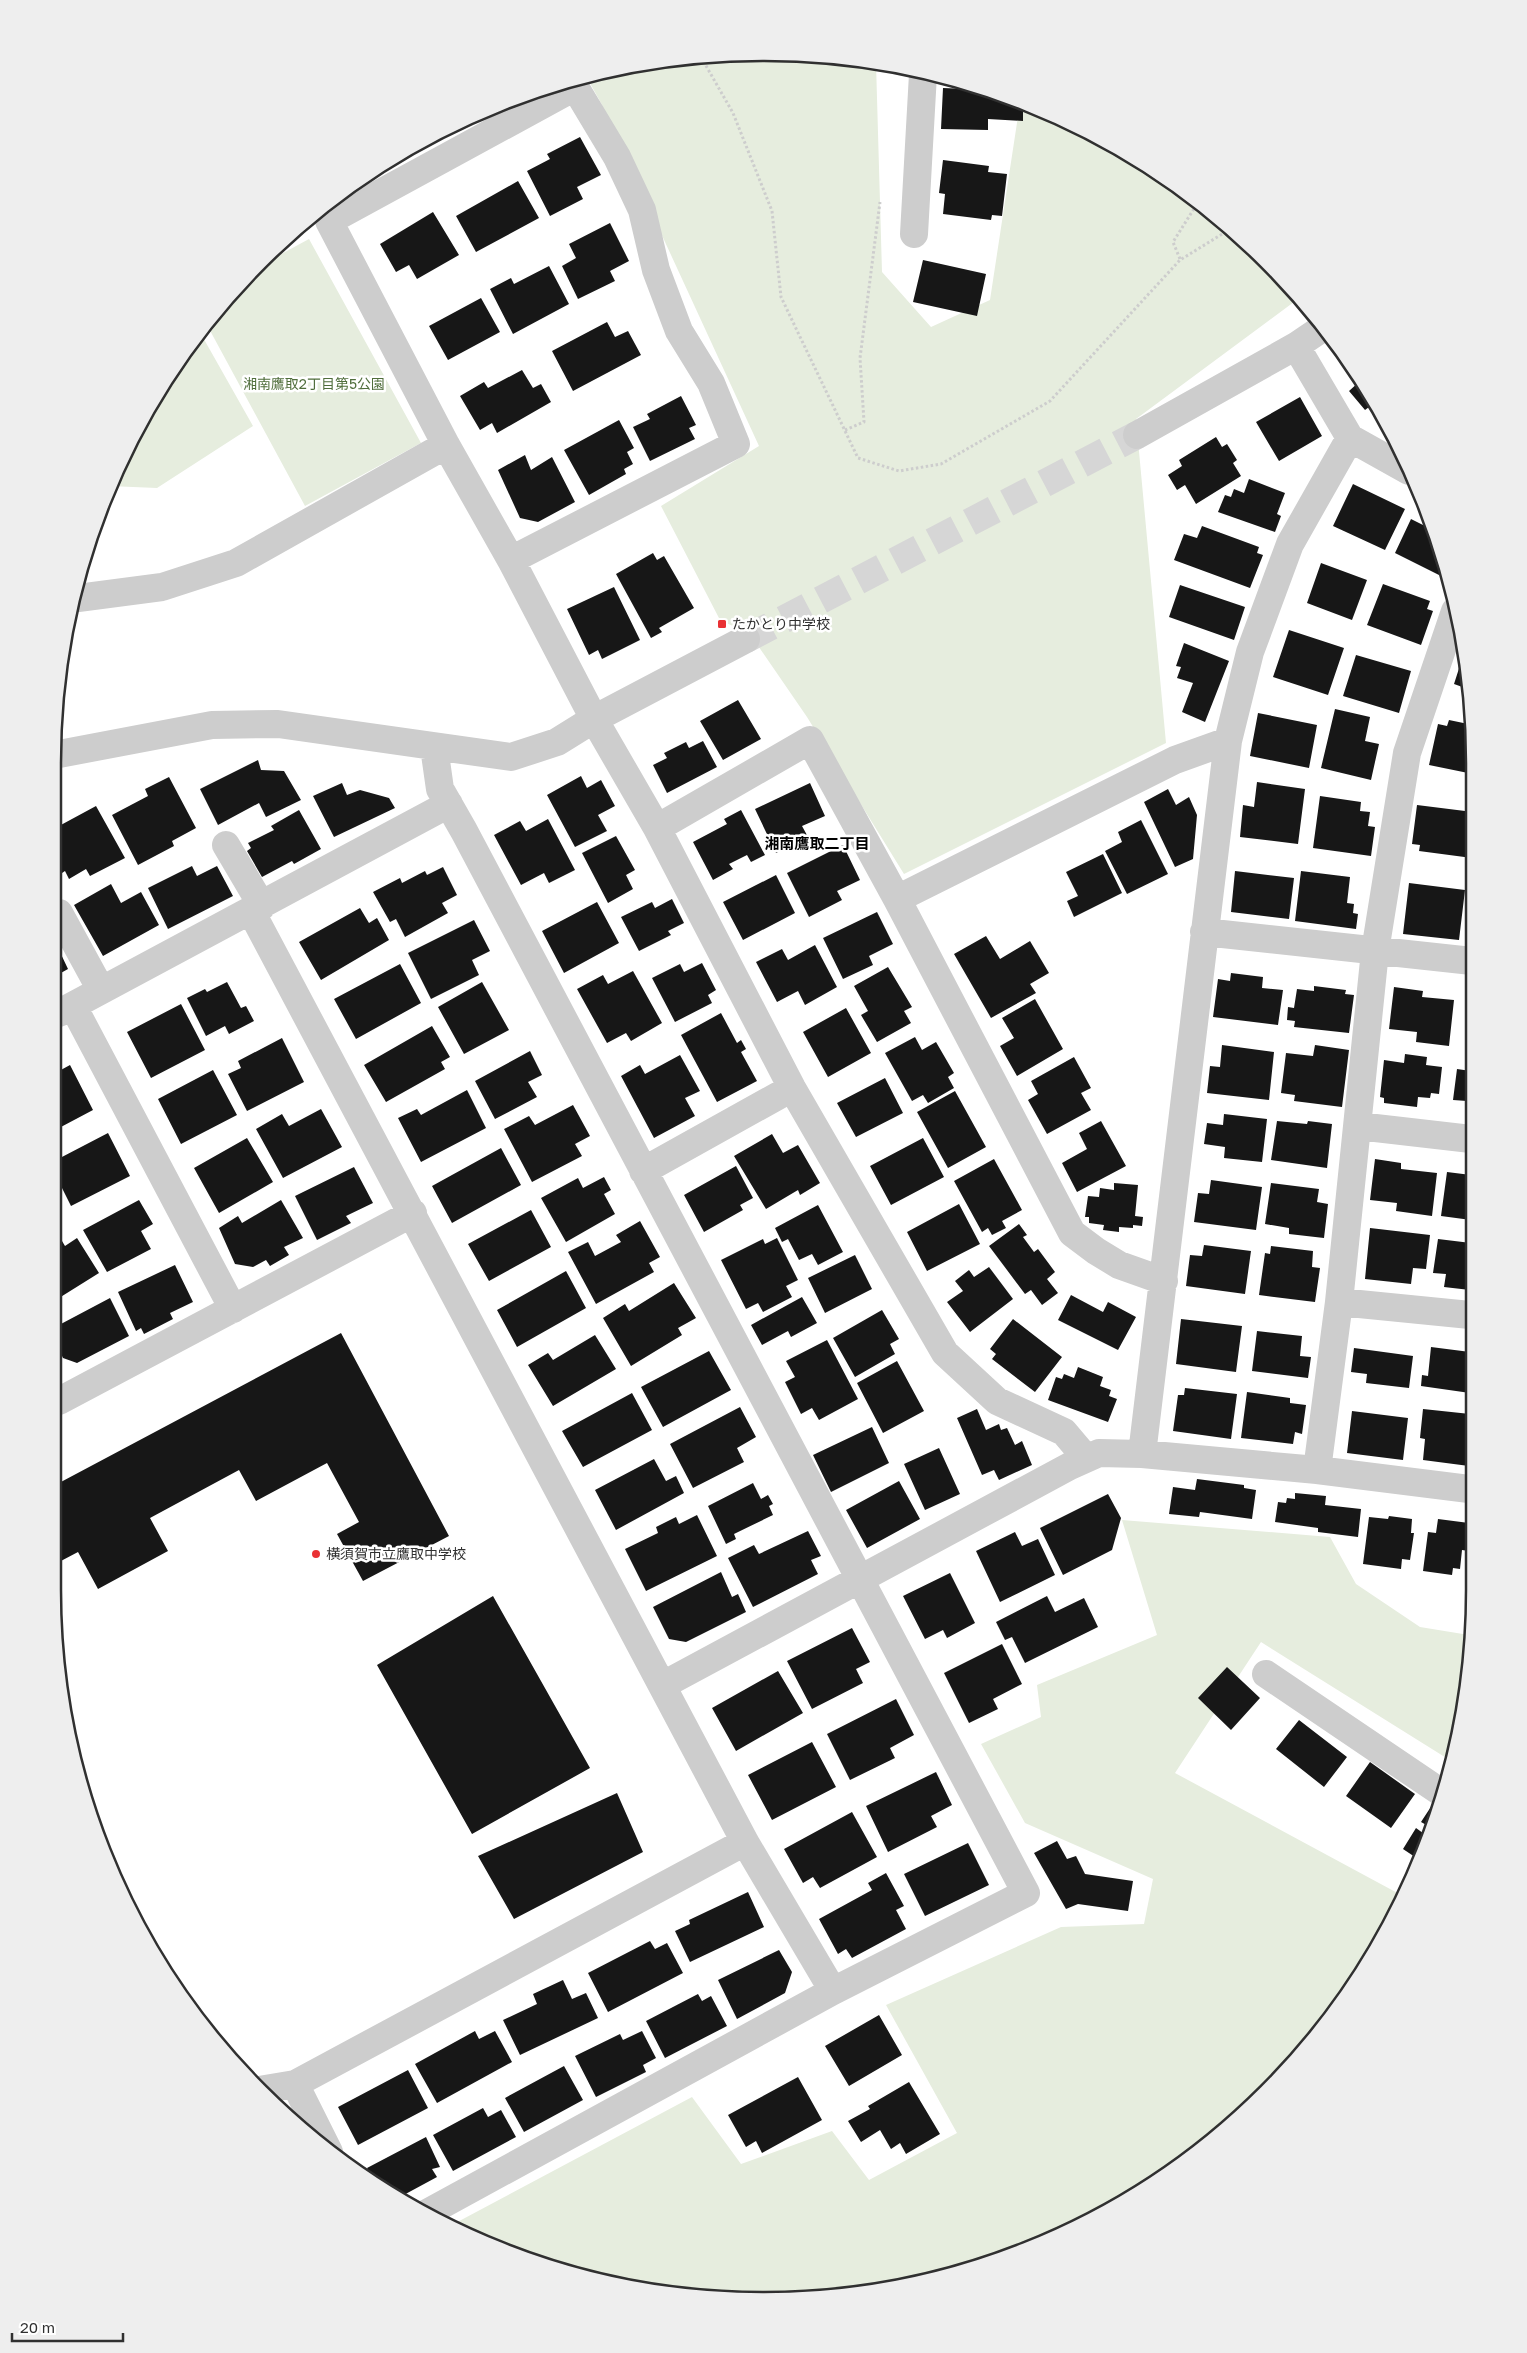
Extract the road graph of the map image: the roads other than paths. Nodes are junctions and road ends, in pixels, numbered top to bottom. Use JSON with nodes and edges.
{"nodes":[{"id":1,"x":923,"y":80,"type":"edge"},
{"id":2,"x":575,"y":87,"type":"edge"},
{"id":3,"x":574,"y":88,"type":"edge"},
{"id":4,"x":914,"y":234,"type":"dead end"},
{"id":5,"x":1317,"y":332,"type":"edge"},
{"id":6,"x":1296,"y":346,"type":"junction"},
{"id":7,"x":1137,"y":435,"type":"tunnel mouth"},
{"id":8,"x":1350,"y":438,"type":"junction"},
{"id":9,"x":446,"y":445,"type":"junction"},
{"id":10,"x":1398,"y":465,"type":"edge"},
{"id":11,"x":511,"y":560,"type":"junction"},
{"id":12,"x":81,"y":598,"type":"edge"},
{"id":13,"x":1452,"y":624,"type":"edge"},
{"id":14,"x":746,"y":639,"type":"tunnel mouth"},
{"id":15,"x":594,"y":719,"type":"junction"},
{"id":16,"x":1228,"y":741,"type":"junction"},
{"id":17,"x":434,"y":747,"type":"junction"},
{"id":18,"x":61,"y":754,"type":"edge"},
{"id":19,"x":449,"y":804,"type":"junction"},
{"id":20,"x":657,"y":828,"type":"junction"},
{"id":21,"x":226,"y":845,"type":"dead end"},
{"id":22,"x":897,"y":899,"type":"junction"},
{"id":23,"x":257,"y":908,"type":"junction"},
{"id":24,"x":61,"y":917,"type":"edge"},
{"id":25,"x":1204,"y":932,"type":"junction"},
{"id":26,"x":1375,"y":951,"type":"junction"},
{"id":27,"x":1466,"y":960,"type":"edge"},
{"id":28,"x":101,"y":990,"type":"junction"},
{"id":29,"x":66,"y":1010,"type":"edge"},
{"id":30,"x":792,"y":1088,"type":"junction"},
{"id":31,"x":1358,"y":1126,"type":"junction"},
{"id":32,"x":1466,"y":1137,"type":"edge"},
{"id":33,"x":643,"y":1170,"type":"junction"},
{"id":34,"x":413,"y":1213,"type":"junction"},
{"id":35,"x":1164,"y":1281,"type":"junction"},
{"id":36,"x":1339,"y":1302,"type":"junction"},
{"id":37,"x":233,"y":1309,"type":"junction"},
{"id":38,"x":1466,"y":1315,"type":"edge"},
{"id":39,"x":61,"y":1400,"type":"edge"},
{"id":40,"x":1142,"y":1454,"type":"junction"},
{"id":41,"x":1086,"y":1458,"type":"junction"},
{"id":42,"x":1317,"y":1470,"type":"junction"},
{"id":43,"x":1466,"y":1489,"type":"edge"},
{"id":44,"x":859,"y":1579,"type":"junction"},
{"id":45,"x":1266,"y":1674,"type":"dead end"},
{"id":46,"x":663,"y":1685,"type":"junction"},
{"id":47,"x":1436,"y":1789,"type":"edge"},
{"id":48,"x":745,"y":1842,"type":"junction"},
{"id":49,"x":833,"y":1991,"type":"junction"},
{"id":50,"x":296,"y":2084,"type":"junction"},
{"id":51,"x":269,"y":2088,"type":"edge"},
{"id":52,"x":320,"y":2134,"type":"edge"},
{"id":53,"x":433,"y":2209,"type":"edge"}],
"edges":[{"from":1,"to":4,"type":"street"},
{"from":2,"to":11,"type":"street"},
{"from":3,"to":9,"type":"street"},
{"from":5,"to":6,"type":"street"},
{"from":6,"to":7,"type":"street"},
{"from":6,"to":8,"type":"street"},
{"from":8,"to":10,"type":"street"},
{"from":8,"to":16,"type":"street"},
{"from":9,"to":11,"type":"street"},
{"from":9,"to":12,"type":"street"},
{"from":11,"to":15,"type":"street"},
{"from":13,"to":26,"type":"street"},
{"from":14,"to":15,"type":"street"},
{"from":15,"to":17,"type":"street"},
{"from":15,"to":20,"type":"street"},
{"from":16,"to":22,"type":"street"},
{"from":16,"to":25,"type":"street"},
{"from":17,"to":18,"type":"street"},
{"from":17,"to":19,"type":"street"},
{"from":19,"to":23,"type":"street"},
{"from":19,"to":33,"type":"street"},
{"from":20,"to":22,"type":"street"},
{"from":20,"to":30,"type":"street"},
{"from":21,"to":23,"type":"street"},
{"from":22,"to":35,"type":"street"},
{"from":23,"to":28,"type":"street"},
{"from":23,"to":34,"type":"street"},
{"from":24,"to":28,"type":"street"},
{"from":25,"to":26,"type":"street"},
{"from":25,"to":35,"type":"street"},
{"from":26,"to":27,"type":"street"},
{"from":26,"to":31,"type":"street"},
{"from":28,"to":29,"type":"street"},
{"from":29,"to":37,"type":"street"},
{"from":30,"to":33,"type":"street"},
{"from":30,"to":41,"type":"street"},
{"from":31,"to":32,"type":"street"},
{"from":31,"to":36,"type":"street"},
{"from":33,"to":44,"type":"street"},
{"from":34,"to":37,"type":"street"},
{"from":34,"to":46,"type":"street"},
{"from":35,"to":40,"type":"street"},
{"from":36,"to":38,"type":"street"},
{"from":36,"to":42,"type":"street"},
{"from":37,"to":39,"type":"street"},
{"from":40,"to":41,"type":"street"},
{"from":40,"to":42,"type":"street"},
{"from":41,"to":44,"type":"street"},
{"from":42,"to":43,"type":"street"},
{"from":44,"to":46,"type":"street"},
{"from":44,"to":49,"type":"street"},
{"from":45,"to":47,"type":"street"},
{"from":46,"to":48,"type":"street"},
{"from":48,"to":49,"type":"street"},
{"from":48,"to":50,"type":"street"},
{"from":49,"to":53,"type":"street"},
{"from":50,"to":51,"type":"street"},
{"from":50,"to":52,"type":"street"}]}
